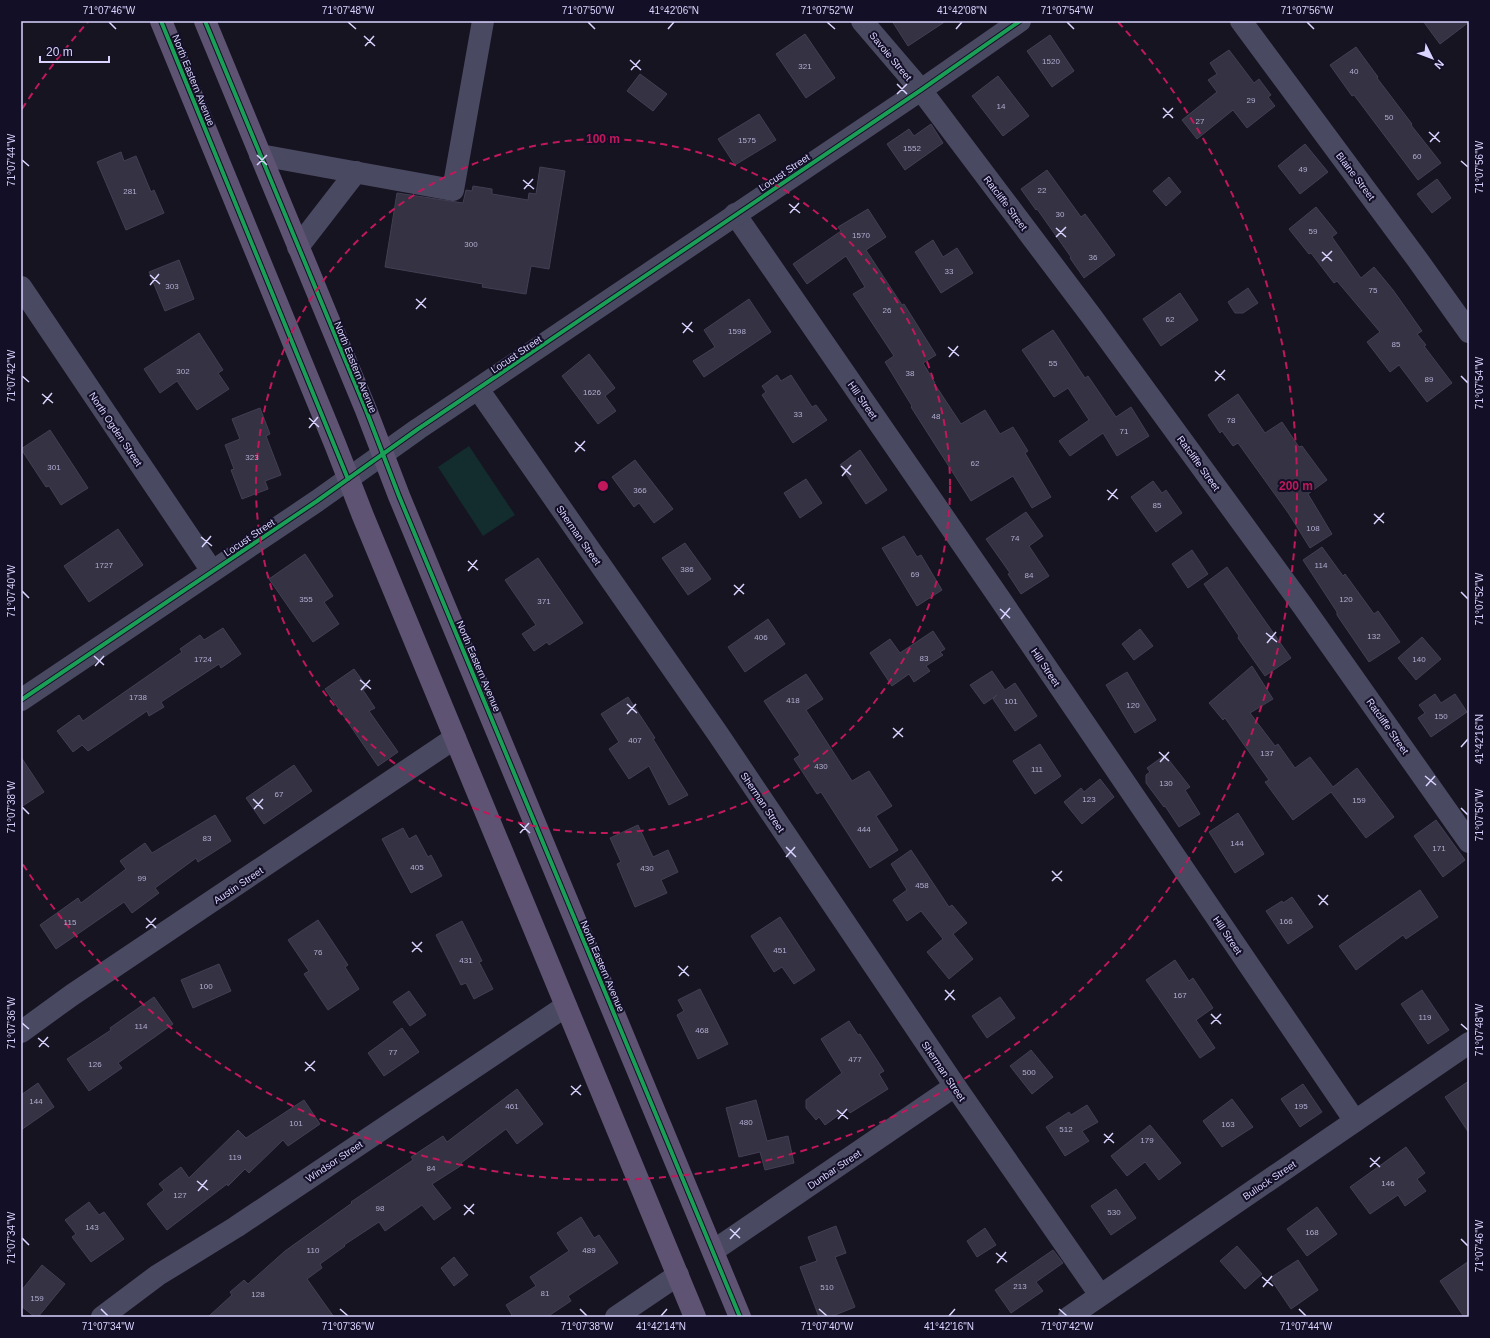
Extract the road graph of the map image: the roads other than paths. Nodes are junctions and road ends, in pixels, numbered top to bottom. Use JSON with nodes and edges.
{"nodes":[{"id":1,"x":161,"y":21,"type":"edge"},
{"id":2,"x":205,"y":21,"type":"edge"},
{"id":3,"x":483,"y":21,"type":"edge"},
{"id":4,"x":862,"y":21,"type":"edge"},
{"id":5,"x":1020,"y":21,"type":"edge"},
{"id":6,"x":1241,"y":21,"type":"edge"},
{"id":7,"x":921,"y":90,"type":"junction"},
{"id":8,"x":260,"y":155,"type":"junction"},
{"id":9,"x":356,"y":172,"type":"junction"},
{"id":10,"x":735,"y":214,"type":"junction"},
{"id":11,"x":298,"y":248,"type":"junction"},
{"id":12,"x":21,"y":287,"type":"edge"},
{"id":13,"x":1469,"y":332,"type":"edge"},
{"id":14,"x":478,"y":389,"type":"junction"},
{"id":15,"x":383,"y":454,"type":"junction"},
{"id":16,"x":348,"y":479,"type":"junction"},
{"id":17,"x":212,"y":572,"type":"junction"},
{"id":18,"x":21,"y":700,"type":"edge"},
{"id":19,"x":456,"y":738,"type":"junction"},
{"id":20,"x":1469,"y":842,"type":"edge"},
{"id":21,"x":566,"y":1006,"type":"junction"},
{"id":22,"x":21,"y":1032,"type":"edge"},
{"id":23,"x":1469,"y":1043,"type":"edge"},
{"id":24,"x":955,"y":1086,"type":"junction"},
{"id":25,"x":1355,"y":1121,"type":"junction"},
{"id":26,"x":713,"y":1251,"type":"junction"},
{"id":27,"x":678,"y":1275,"type":"junction"},
{"id":28,"x":1100,"y":1296,"type":"junction"},
{"id":29,"x":102,"y":1317,"type":"edge"},
{"id":30,"x":616,"y":1317,"type":"edge"},
{"id":31,"x":695,"y":1317,"type":"edge"},
{"id":32,"x":740,"y":1317,"type":"edge"},
{"id":33,"x":1069,"y":1317,"type":"edge"}],
"edges":[{"from":1,"to":16,"type":"main road","name":"North Eastern Avenue"},
{"from":2,"to":8,"type":"main road","name":"North Eastern Avenue"},
{"from":3,"to":9,"type":"street"},
{"from":4,"to":7,"type":"street","name":"Savoie Street"},
{"from":5,"to":7,"type":"street","name":"Locust Street"},
{"from":6,"to":13,"type":"street","name":"Blaine Street"},
{"from":7,"to":10,"type":"street","name":"Locust Street"},
{"from":7,"to":20,"type":"street","name":"Ratcliffe Street"},
{"from":8,"to":9,"type":"street"},
{"from":8,"to":11,"type":"main road","name":"North Eastern Avenue"},
{"from":9,"to":11,"type":"street"},
{"from":10,"to":14,"type":"street","name":"Locust Street"},
{"from":10,"to":25,"type":"street","name":"Hill Street"},
{"from":11,"to":15,"type":"main road","name":"North Eastern Avenue"},
{"from":12,"to":17,"type":"street","name":"North Ogden Street"},
{"from":14,"to":15,"type":"street","name":"Locust Street"},
{"from":14,"to":24,"type":"street","name":"Sherman Street"},
{"from":15,"to":16,"type":"street","name":"Locust Street"},
{"from":15,"to":26,"type":"main road","name":"North Eastern Avenue"},
{"from":16,"to":17,"type":"street","name":"Locust Street"},
{"from":16,"to":19,"type":"main road","name":"North Eastern Avenue"},
{"from":17,"to":18,"type":"street","name":"Locust Street"},
{"from":19,"to":21,"type":"main road","name":"North Eastern Avenue"},
{"from":19,"to":22,"type":"street","name":"Austin Street"},
{"from":21,"to":27,"type":"main road","name":"North Eastern Avenue"},
{"from":21,"to":29,"type":"street","name":"Windsor Street"},
{"from":23,"to":25,"type":"street","name":"Bullock Street"},
{"from":24,"to":26,"type":"street","name":"Dunbar Street"},
{"from":24,"to":28,"type":"street","name":"Sherman Street"},
{"from":25,"to":28,"type":"street","name":"Bullock Street"},
{"from":26,"to":32,"type":"main road","name":"North Eastern Avenue"},
{"from":27,"to":30,"type":"street"},
{"from":27,"to":31,"type":"main road","name":"North Eastern Avenue"},
{"from":28,"to":33,"type":"street","name":"Bullock Street"}]}
